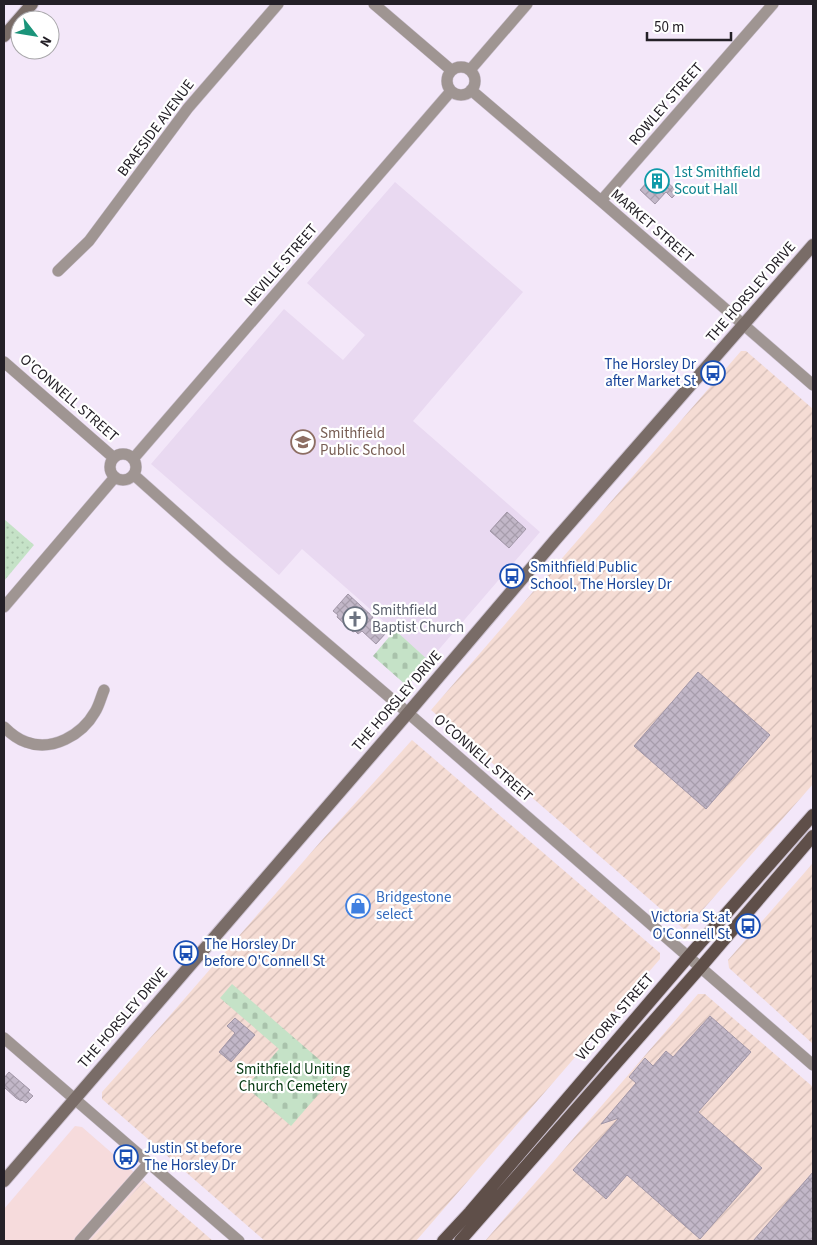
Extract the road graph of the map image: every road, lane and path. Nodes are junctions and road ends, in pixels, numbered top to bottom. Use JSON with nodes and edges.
{"nodes":[{"id":1,"x":32,"y":4,"type":"edge"},
{"id":2,"x":278,"y":4,"type":"edge"},
{"id":3,"x":374,"y":4,"type":"edge"},
{"id":4,"x":527,"y":4,"type":"edge"},
{"id":5,"x":773,"y":4,"type":"edge"},
{"id":6,"x":4,"y":36,"type":"edge"},
{"id":7,"x":451,"y":70,"type":"junction"},
{"id":8,"x":470,"y":70,"type":"junction"},
{"id":9,"x":471,"y":90,"type":"junction"},
{"id":10,"x":451,"y":91,"type":"junction"},
{"id":11,"x":601,"y":200,"type":"junction"},
{"id":12,"x":813,"y":245,"type":"edge"},
{"id":13,"x":58,"y":271,"type":"dead end"},
{"id":14,"x":743,"y":325,"type":"junction"},
{"id":15,"x":4,"y":362,"type":"edge"},
{"id":16,"x":813,"y":385,"type":"edge"},
{"id":17,"x":114,"y":458,"type":"junction"},
{"id":18,"x":133,"y":459,"type":"junction"},
{"id":19,"x":134,"y":475,"type":"junction"},
{"id":20,"x":115,"y":477,"type":"junction"},
{"id":21,"x":4,"y":607,"type":"edge"},
{"id":22,"x":104,"y":690,"type":"dead end"},
{"id":23,"x":408,"y":713,"type":"junction"},
{"id":24,"x":4,"y":727,"type":"edge"},
{"id":25,"x":813,"y":815,"type":"edge"},
{"id":26,"x":813,"y":836,"type":"edge"},
{"id":27,"x":688,"y":957,"type":"junction"},
{"id":28,"x":700,"y":968,"type":"junction"},
{"id":29,"x":4,"y":1038,"type":"edge"},
{"id":30,"x":813,"y":1065,"type":"edge"},
{"id":31,"x":75,"y":1099,"type":"junction"},
{"id":32,"x":149,"y":1163,"type":"junction"},
{"id":33,"x":5,"y":1180,"type":"edge"},
{"id":34,"x":80,"y":1241,"type":"edge"},
{"id":35,"x":239,"y":1241,"type":"edge"},
{"id":36,"x":443,"y":1241,"type":"edge"},
{"id":37,"x":460,"y":1241,"type":"edge"}],
"edges":[{"from":1,"to":6,"type":"main road"},
{"from":2,"to":13,"type":"street","name":"BRAESIDE AVENUE"},
{"from":3,"to":7,"type":"street"},
{"from":4,"to":8,"type":"street"},
{"from":5,"to":11,"type":"street","name":"ROWLEY STREET"},
{"from":7,"to":8,"type":"street"},
{"from":7,"to":10,"type":"street"},
{"from":8,"to":9,"type":"street"},
{"from":9,"to":10,"type":"street"},
{"from":9,"to":11,"type":"street","name":"MARKET STREET"},
{"from":10,"to":18,"type":"street","name":"NEVILLE STREET"},
{"from":11,"to":14,"type":"street","name":"MARKET STREET"},
{"from":12,"to":14,"type":"main road","name":"THE HORSLEY DRIVE"},
{"from":14,"to":16,"type":"street","name":"MARKET STREET"},
{"from":14,"to":23,"type":"main road","name":"THE HORSLEY DRIVE"},
{"from":15,"to":17,"type":"street","name":"O'CONNELL STREET"},
{"from":17,"to":18,"type":"street"},
{"from":17,"to":20,"type":"street"},
{"from":18,"to":19,"type":"street"},
{"from":19,"to":20,"type":"street"},
{"from":19,"to":23,"type":"street","name":"O'CONNELL STREET"},
{"from":20,"to":21,"type":"street"},
{"from":22,"to":24,"type":"street"},
{"from":23,"to":27,"type":"street","name":"O'CONNELL STREET"},
{"from":23,"to":31,"type":"main road","name":"THE HORSLEY DRIVE"},
{"from":25,"to":27,"type":"main road","name":"VICTORIA STREET"},
{"from":26,"to":28,"type":"main road","name":"VICTORIA STREET"},
{"from":27,"to":28,"type":"street","name":"O'CONNELL STREET"},
{"from":27,"to":36,"type":"main road","name":"VICTORIA STREET"},
{"from":28,"to":30,"type":"street","name":"O'CONNELL STREET"},
{"from":28,"to":37,"type":"main road","name":"VICTORIA STREET"},
{"from":29,"to":31,"type":"street"},
{"from":31,"to":32,"type":"street"},
{"from":31,"to":33,"type":"main road","name":"THE HORSLEY DRIVE"},
{"from":32,"to":34,"type":"street"},
{"from":32,"to":35,"type":"street"}]}
